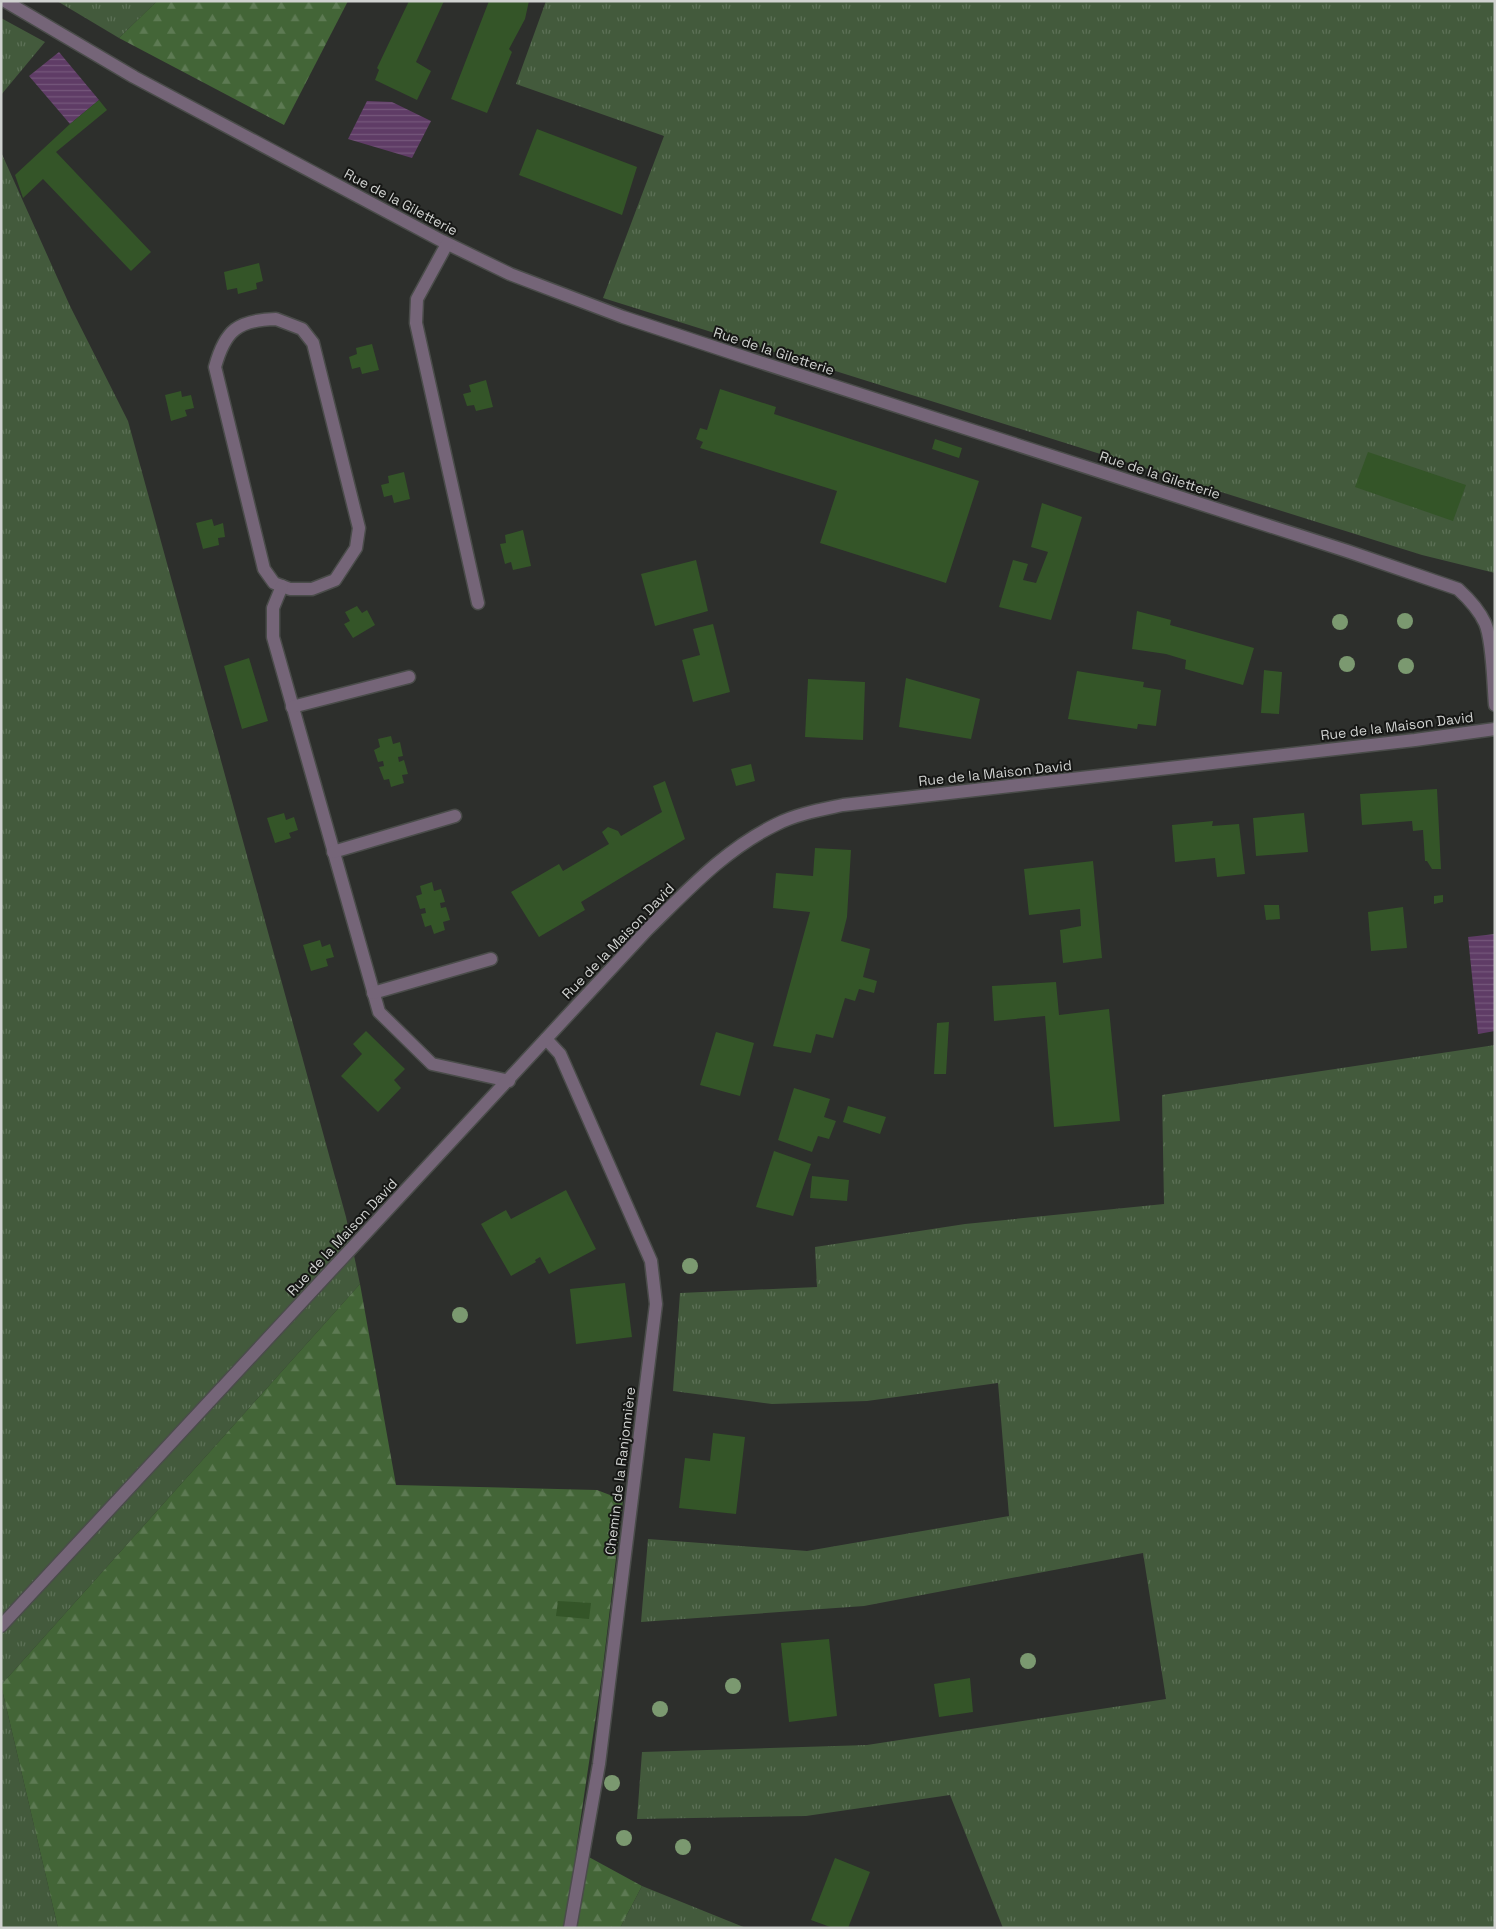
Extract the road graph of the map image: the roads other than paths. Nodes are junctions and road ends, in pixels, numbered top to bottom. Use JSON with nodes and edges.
{"nodes":[{"id":1,"x":4,"y":1,"type":"edge"},
{"id":2,"x":447,"y":244,"type":"junction"},
{"id":3,"x":282,"y":586,"type":"junction"},
{"id":4,"x":478,"y":603,"type":"dead end"},
{"id":5,"x":409,"y":677,"type":"dead end"},
{"id":6,"x":1495,"y":705,"type":"edge"},
{"id":7,"x":292,"y":707,"type":"junction"},
{"id":8,"x":1495,"y":729,"type":"edge"},
{"id":9,"x":455,"y":816,"type":"dead end"},
{"id":10,"x":333,"y":852,"type":"junction"},
{"id":11,"x":492,"y":959,"type":"dead end"},
{"id":12,"x":373,"y":993,"type":"junction"},
{"id":13,"x":546,"y":1039,"type":"junction"},
{"id":14,"x":509,"y":1080,"type":"junction"},
{"id":15,"x":1,"y":1626,"type":"edge"},
{"id":16,"x":570,"y":1928,"type":"edge"}],
"edges":[{"from":1,"to":2,"type":"street","name":"Rue de la Giletterie"},
{"from":2,"to":4,"type":"street"},
{"from":2,"to":6,"type":"street","name":"Rue de la Giletterie"},
{"from":3,"to":3,"type":"street"},
{"from":3,"to":7,"type":"street"},
{"from":5,"to":7,"type":"street"},
{"from":7,"to":10,"type":"street"},
{"from":8,"to":13,"type":"street","name":"Rue de la Maison David"},
{"from":9,"to":10,"type":"street"},
{"from":10,"to":12,"type":"street"},
{"from":11,"to":12,"type":"street"},
{"from":12,"to":14,"type":"street"},
{"from":13,"to":14,"type":"street","name":"Rue de la Maison David"},
{"from":13,"to":16,"type":"street","name":"Chemin de la Ranjonnière"},
{"from":14,"to":15,"type":"street","name":"Rue de la Maison David"}]}
